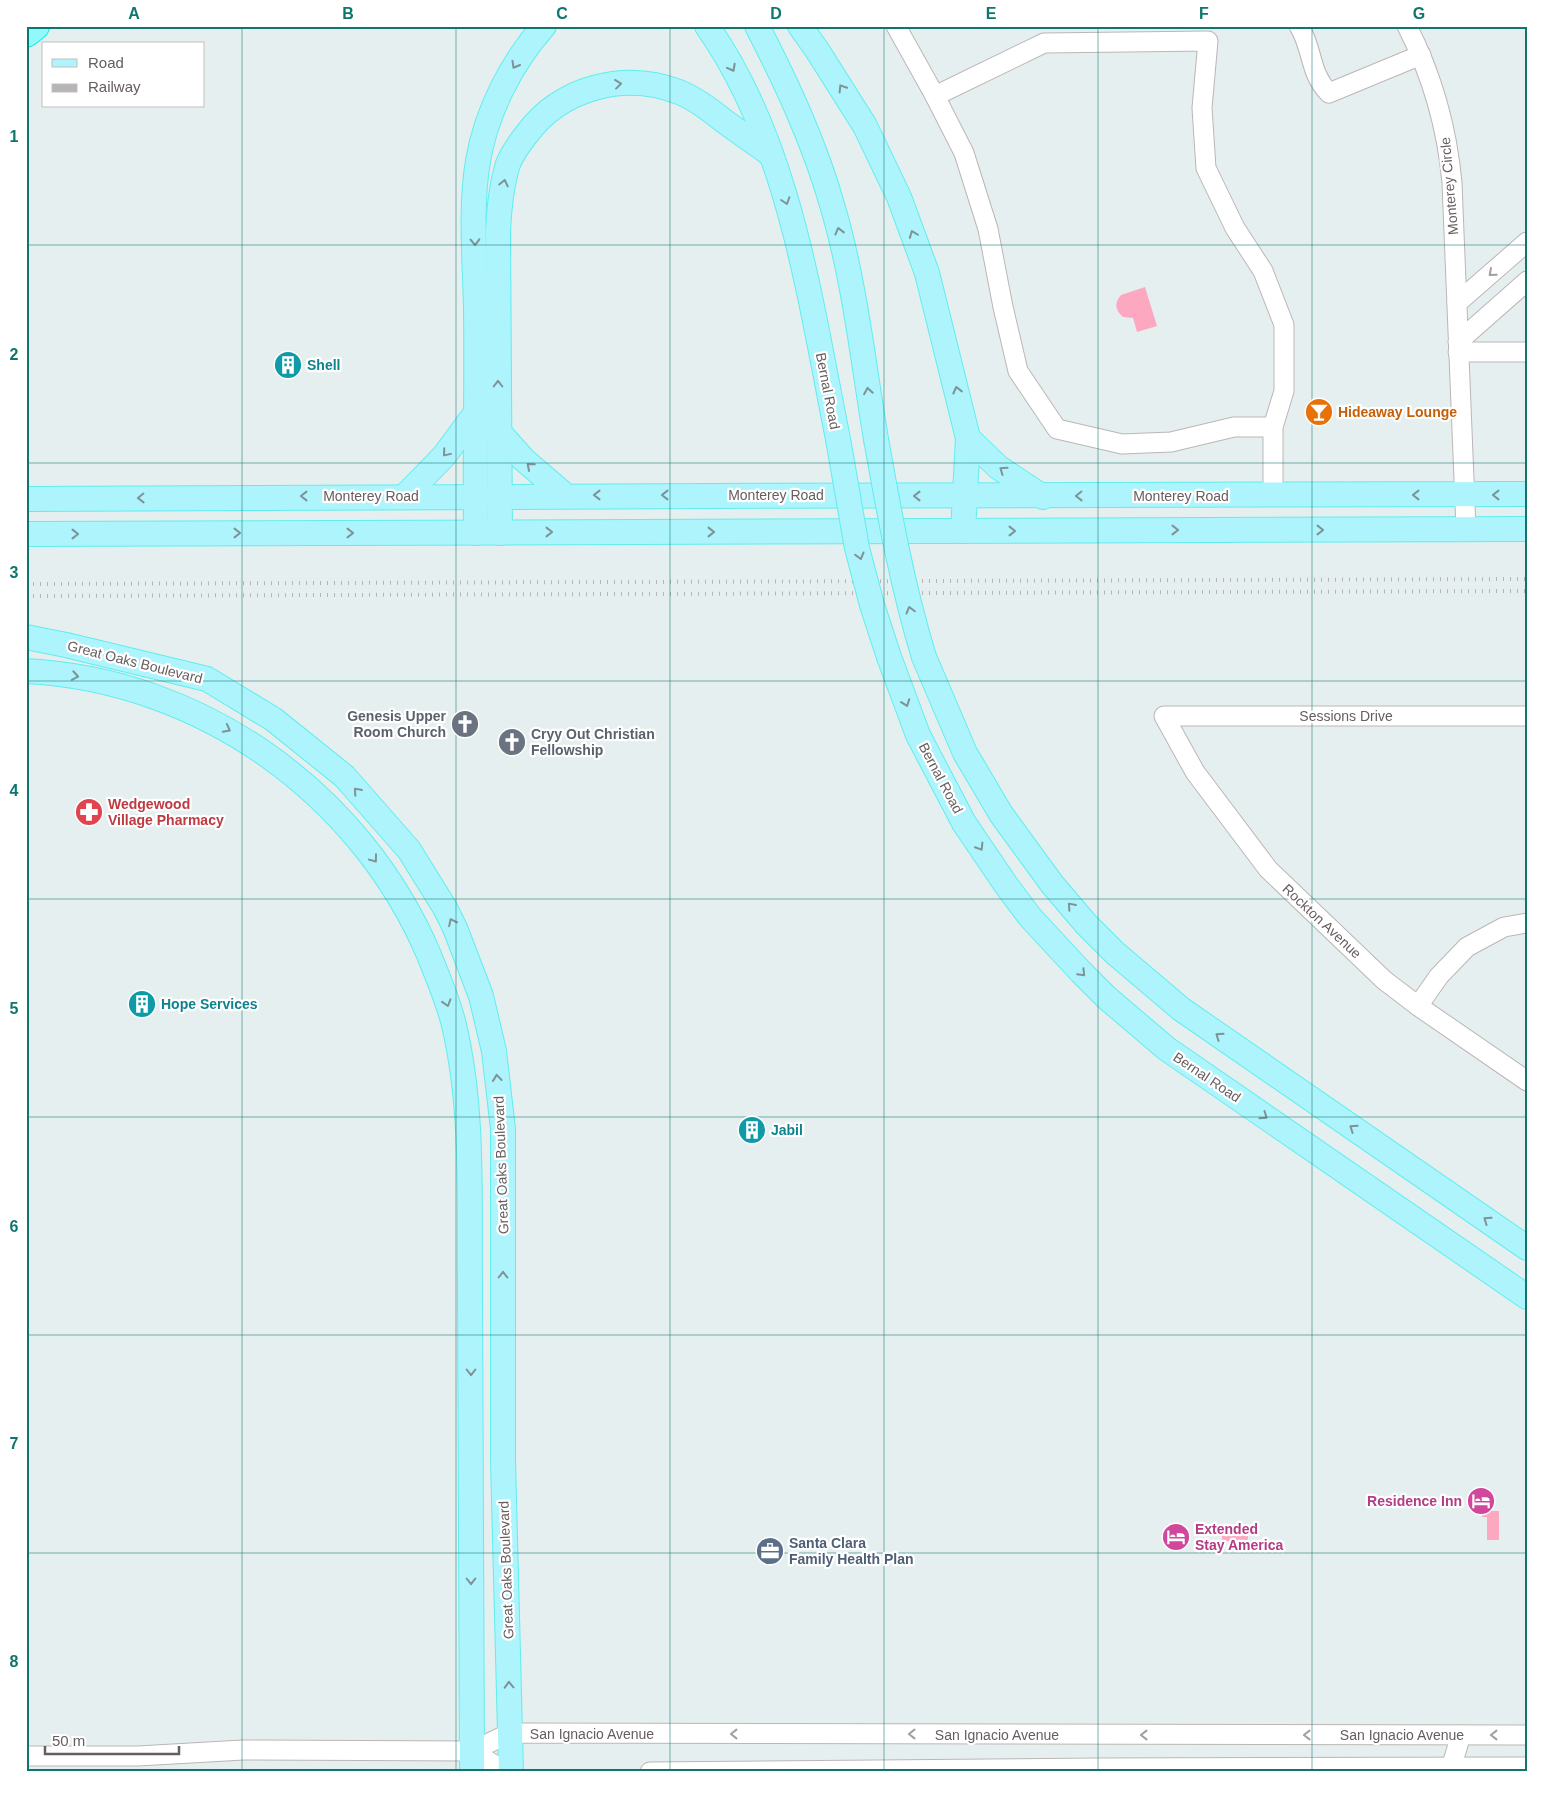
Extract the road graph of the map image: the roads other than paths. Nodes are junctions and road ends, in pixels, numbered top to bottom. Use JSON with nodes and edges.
{"nodes":[{"id":1,"x":35,"y":26,"type":"edge"},
{"id":2,"x":544,"y":26,"type":"edge"},
{"id":3,"x":707,"y":26,"type":"edge"},
{"id":4,"x":757,"y":26,"type":"edge"},
{"id":5,"x":800,"y":26,"type":"edge"},
{"id":6,"x":896,"y":26,"type":"edge"},
{"id":7,"x":1299,"y":26,"type":"edge"},
{"id":8,"x":1407,"y":26,"type":"edge"},
{"id":9,"x":26,"y":33,"type":"edge"},
{"id":10,"x":1044,"y":35,"type":"edge"},
{"id":11,"x":1422,"y":55,"type":"junction"},
{"id":12,"x":935,"y":96,"type":"junction"},
{"id":13,"x":770,"y":154,"type":"junction"},
{"id":14,"x":1527,"y":242,"type":"edge"},
{"id":15,"x":1527,"y":281,"type":"edge"},
{"id":16,"x":1456,"y":303,"type":"junction"},
{"id":17,"x":1458,"y":347,"type":"junction"},
{"id":18,"x":1527,"y":352,"type":"edge"},
{"id":19,"x":475,"y":414,"type":"junction"},
{"id":20,"x":1273,"y":427,"type":"junction"},
{"id":21,"x":498,"y":432,"type":"junction"},
{"id":22,"x":968,"y":438,"type":"junction"},
{"id":23,"x":1527,"y":494,"type":"edge"},
{"id":24,"x":1273,"y":495,"type":"junction"},
{"id":25,"x":1465,"y":495,"type":"junction"},
{"id":26,"x":405,"y":496,"type":"junction"},
{"id":27,"x":476,"y":496,"type":"junction"},
{"id":28,"x":499,"y":496,"type":"junction"},
{"id":29,"x":566,"y":496,"type":"junction"},
{"id":30,"x":966,"y":496,"type":"junction"},
{"id":31,"x":1043,"y":497,"type":"junction"},
{"id":32,"x":26,"y":499,"type":"edge"},
{"id":33,"x":1466,"y":529,"type":"junction"},
{"id":34,"x":1527,"y":529,"type":"edge"},
{"id":35,"x":964,"y":531,"type":"junction"},
{"id":36,"x":476,"y":533,"type":"junction"},
{"id":37,"x":500,"y":533,"type":"junction"},
{"id":38,"x":26,"y":534,"type":"edge"},
{"id":39,"x":26,"y":637,"type":"edge"},
{"id":40,"x":66,"y":645,"type":"junction"},
{"id":41,"x":26,"y":652,"type":"edge"},
{"id":42,"x":26,"y":671,"type":"edge"},
{"id":43,"x":1164,"y":716,"type":"joint"},
{"id":44,"x":1527,"y":716,"type":"edge"},
{"id":45,"x":1527,"y":923,"type":"edge"},
{"id":46,"x":1418,"y":1006,"type":"junction"},
{"id":47,"x":1527,"y":1081,"type":"edge"},
{"id":48,"x":1527,"y":1248,"type":"edge"},
{"id":49,"x":1527,"y":1297,"type":"edge"},
{"id":50,"x":471,"y":1324,"type":"junction"},
{"id":51,"x":504,"y":1324,"type":"junction"},
{"id":52,"x":510,"y":1733,"type":"junction"},
{"id":53,"x":1461,"y":1735,"type":"junction"},
{"id":54,"x":1527,"y":1736,"type":"edge"},
{"id":55,"x":26,"y":1756,"type":"edge"},
{"id":56,"x":472,"y":1761,"type":"edge"},
{"id":57,"x":1527,"y":1767,"type":"edge"},
{"id":58,"x":1451,"y":1768,"type":"junction"},
{"id":59,"x":506,"y":1772,"type":"edge"},
{"id":60,"x":511,"y":1772,"type":"edge"},
{"id":61,"x":650,"y":1772,"type":"edge"}],
"edges":[{"from":1,"to":9,"type":"highway"},
{"from":2,"to":19,"type":"main road","one_way":true},
{"from":3,"to":13,"type":"main road","name":"Bernal Road","one_way":true},
{"from":48,"to":4,"type":"main road","one_way":true,"bridge":true},
{"from":22,"to":5,"type":"main road","one_way":true},
{"from":6,"to":12,"type":"street"},
{"from":7,"to":11,"type":"street"},
{"from":8,"to":11,"type":"street","name":"Monterey Circle"},
{"from":10,"to":12,"type":"street"},
{"from":10,"to":20,"type":"street"},
{"from":11,"to":16,"type":"street","name":"Monterey Circle"},
{"from":12,"to":20,"type":"street"},
{"from":21,"to":13,"type":"main road","one_way":true},
{"from":13,"to":49,"type":"main road","name":"Bernal Road","one_way":true,"bridge":true},
{"from":14,"to":16,"type":"street","one_way":true},
{"from":15,"to":17,"type":"street"},
{"from":16,"to":17,"type":"street","name":"Monterey Circle"},
{"from":17,"to":18,"type":"street"},
{"from":17,"to":25,"type":"street","name":"Monterey Circle"},
{"from":19,"to":26,"type":"main road","one_way":true},
{"from":19,"to":27,"type":"main road"},
{"from":20,"to":24,"type":"street"},
{"from":21,"to":28,"type":"main road"},
{"from":29,"to":21,"type":"main road","one_way":true},
{"from":22,"to":30,"type":"main road"},
{"from":31,"to":22,"type":"main road","one_way":true},
{"from":23,"to":25,"type":"main road","name":"Monterey Road","one_way":true},
{"from":25,"to":24,"type":"main road","name":"Monterey Road","one_way":true},
{"from":24,"to":31,"type":"main road","name":"Monterey Road","one_way":true},
{"from":25,"to":33,"type":"street","name":"Monterey Circle"},
{"from":26,"to":27,"type":"main road","name":"Monterey Road"},
{"from":26,"to":32,"type":"main road","name":"Monterey Road","one_way":true},
{"from":27,"to":28,"type":"main road","name":"Monterey Road"},
{"from":27,"to":36,"type":"main road"},
{"from":28,"to":29,"type":"main road","name":"Monterey Road"},
{"from":28,"to":37,"type":"main road"},
{"from":30,"to":29,"type":"main road","name":"Monterey Road","one_way":true},
{"from":30,"to":31,"type":"main road","name":"Monterey Road"},
{"from":30,"to":35,"type":"main road"},
{"from":33,"to":34,"type":"main road"},
{"from":35,"to":33,"type":"main road","one_way":true},
{"from":37,"to":35,"type":"main road","one_way":true},
{"from":36,"to":37,"type":"main road"},
{"from":38,"to":36,"type":"main road","one_way":true},
{"from":39,"to":40,"type":"main road","name":"Great Oaks Boulevard"},
{"from":40,"to":41,"type":"main road"},
{"from":51,"to":40,"type":"main road","name":"Great Oaks Boulevard","one_way":true},
{"from":42,"to":50,"type":"main road","name":"Great Oaks Boulevard","one_way":true},
{"from":43,"to":44,"type":"street","name":"Sessions Drive"},
{"from":43,"to":46,"type":"street","name":"Rockton Avenue"},
{"from":45,"to":46,"type":"street"},
{"from":46,"to":47,"type":"street","name":"Rockton Avenue"},
{"from":50,"to":51,"type":"main road"},
{"from":50,"to":56,"type":"main road","name":"Great Oaks Boulevard","one_way":true},
{"from":52,"to":51,"type":"main road","name":"Great Oaks Boulevard","one_way":true},
{"from":53,"to":52,"type":"street","name":"San Ignacio Avenue","one_way":true},
{"from":52,"to":56,"type":"street","name":"San Ignacio Avenue"},
{"from":52,"to":60,"type":"main road","name":"Great Oaks Boulevard"},
{"from":54,"to":53,"type":"street","name":"San Ignacio Avenue","one_way":true},
{"from":53,"to":58,"type":"street"},
{"from":55,"to":56,"type":"street","name":"San Ignacio Avenue"},
{"from":56,"to":59,"type":"street"},
{"from":57,"to":58,"type":"street"},
{"from":58,"to":61,"type":"street"}]}
